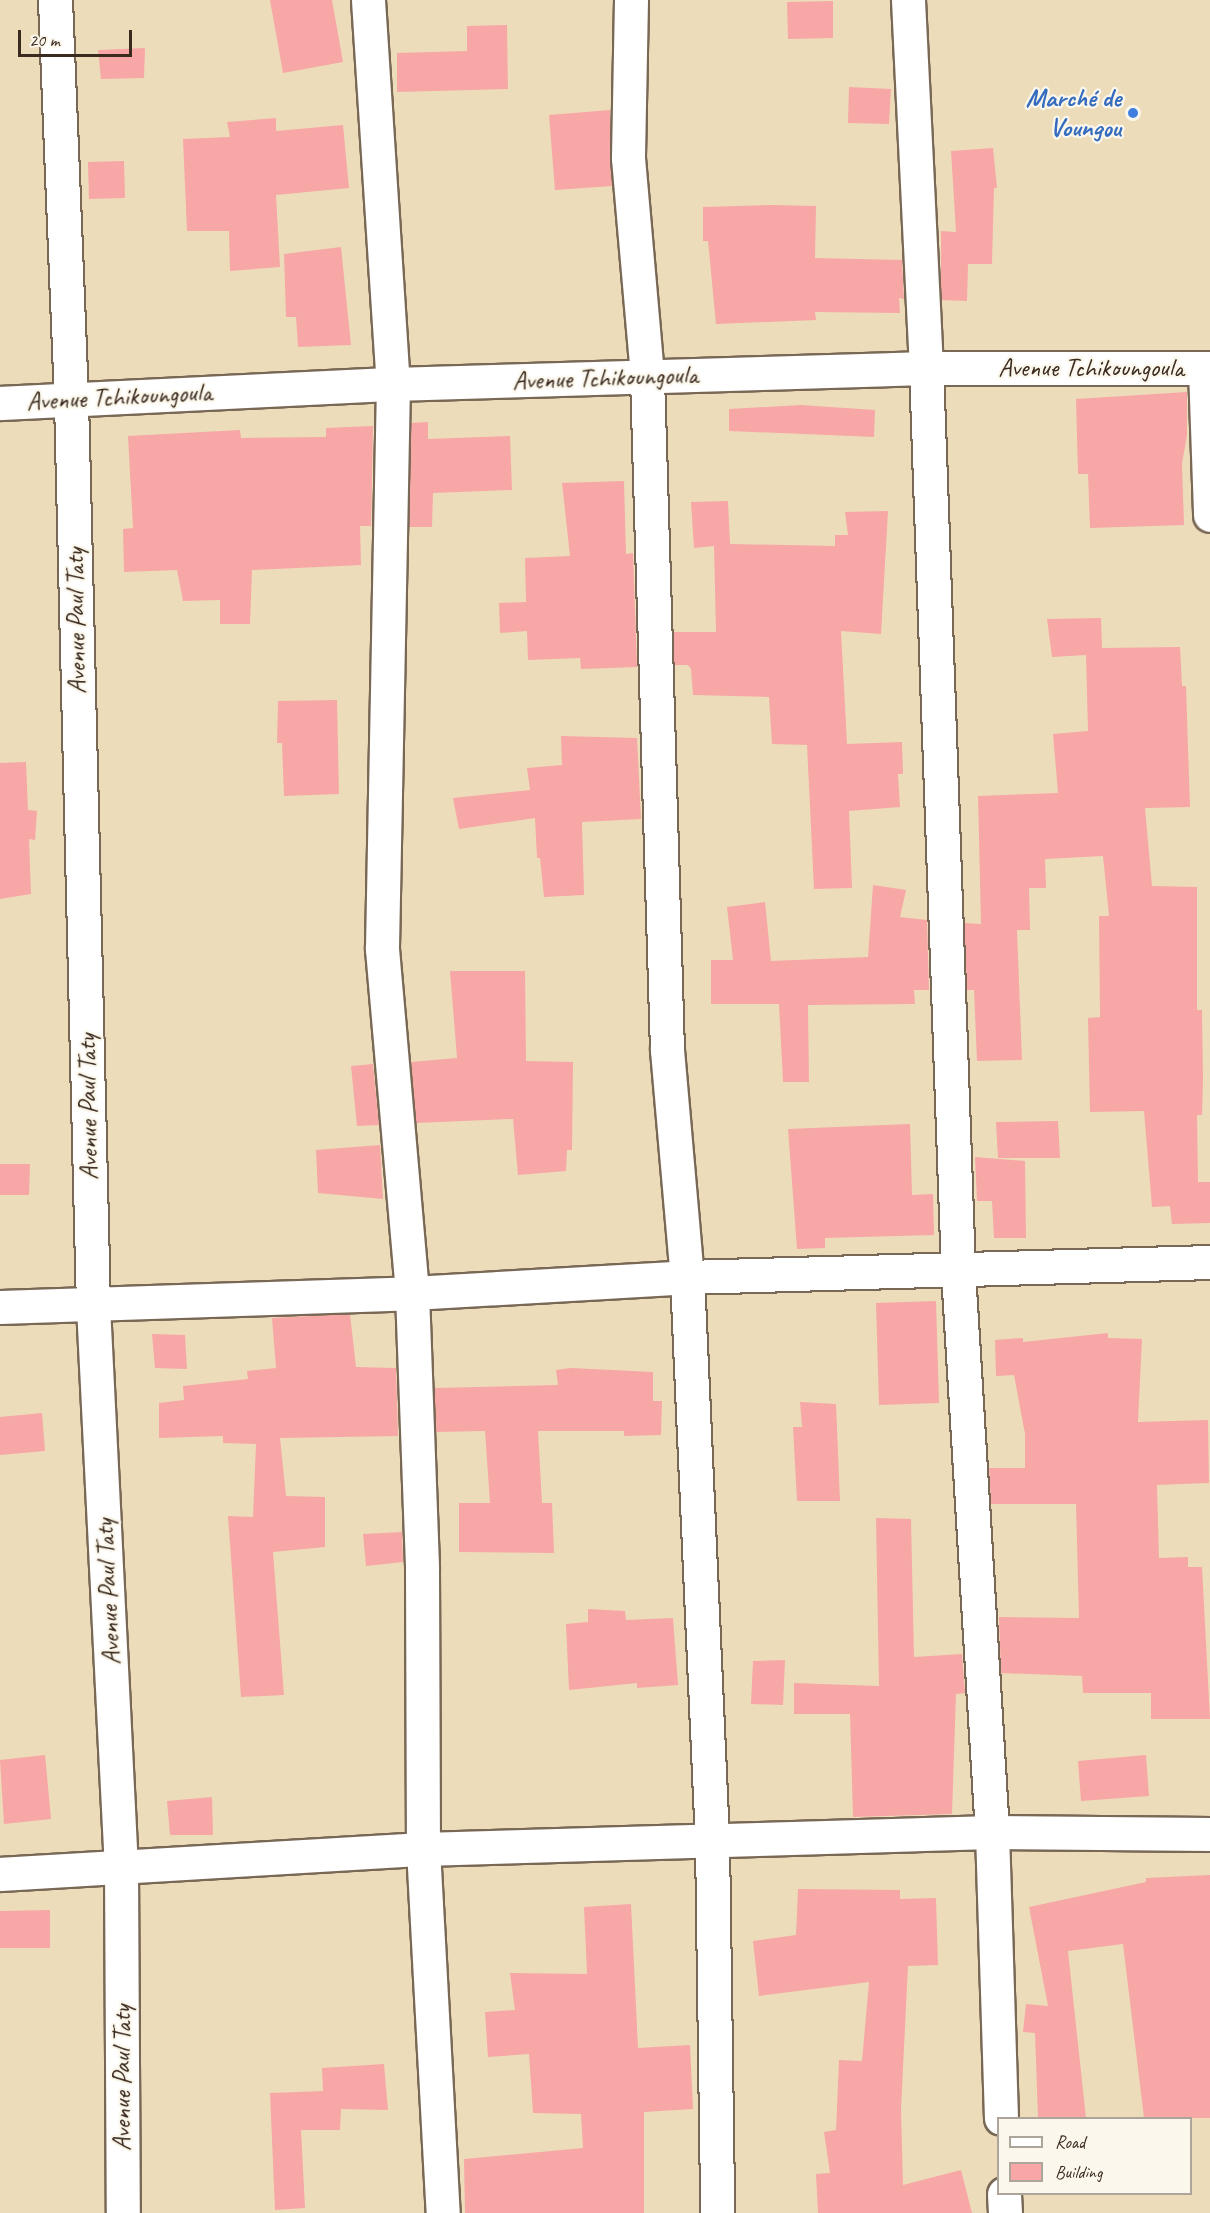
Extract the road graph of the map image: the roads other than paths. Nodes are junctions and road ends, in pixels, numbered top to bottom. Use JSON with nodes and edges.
{"nodes":[{"id":1,"x":55,"y":0,"type":"edge"},
{"id":2,"x":368,"y":0,"type":"edge"},
{"id":3,"x":631,"y":0,"type":"edge"},
{"id":4,"x":908,"y":0,"type":"edge"},
{"id":5,"x":926,"y":368,"type":"junction"},
{"id":6,"x":1207,"y":369,"type":"edge"},
{"id":7,"x":648,"y":377,"type":"junction"},
{"id":8,"x":393,"y":384,"type":"junction"},
{"id":9,"x":71,"y":400,"type":"junction"},
{"id":10,"x":0,"y":403,"type":"edge"},
{"id":11,"x":1210,"y":515,"type":"edge"},
{"id":12,"x":1210,"y":1262,"type":"edge"},
{"id":13,"x":958,"y":1272,"type":"junction"},
{"id":14,"x":687,"y":1277,"type":"junction"},
{"id":15,"x":412,"y":1293,"type":"junction"},
{"id":16,"x":93,"y":1306,"type":"junction"},
{"id":17,"x":0,"y":1307,"type":"edge"},
{"id":18,"x":992,"y":1832,"type":"junction"},
{"id":19,"x":1210,"y":1834,"type":"edge"},
{"id":20,"x":712,"y":1840,"type":"junction"},
{"id":21,"x":423,"y":1849,"type":"junction"},
{"id":22,"x":122,"y":1868,"type":"junction"},
{"id":23,"x":0,"y":1874,"type":"edge"},
{"id":24,"x":1002,"y":2117,"type":"edge"},
{"id":25,"x":1004,"y":2195,"type":"edge"},
{"id":26,"x":123,"y":2213,"type":"edge"},
{"id":27,"x":443,"y":2213,"type":"edge"},
{"id":28,"x":717,"y":2213,"type":"edge"},
{"id":29,"x":1005,"y":2213,"type":"edge"}],
"edges":[{"from":1,"to":9,"type":"street","name":"Avenue Paul Taty"},
{"from":2,"to":8,"type":"street"},
{"from":3,"to":7,"type":"street"},
{"from":4,"to":5,"type":"street"},
{"from":5,"to":6,"type":"street","name":"Avenue Tchikoungoula"},
{"from":5,"to":7,"type":"street","name":"Avenue Tchikoungoula"},
{"from":5,"to":13,"type":"street"},
{"from":6,"to":11,"type":"street"},
{"from":7,"to":8,"type":"street","name":"Avenue Tchikoungoula"},
{"from":7,"to":14,"type":"street"},
{"from":8,"to":9,"type":"street","name":"Avenue Tchikoungoula"},
{"from":8,"to":15,"type":"street"},
{"from":9,"to":10,"type":"street","name":"Avenue Tchikoungoula"},
{"from":9,"to":16,"type":"street","name":"Avenue Paul Taty"},
{"from":12,"to":13,"type":"street"},
{"from":13,"to":14,"type":"street"},
{"from":13,"to":18,"type":"street"},
{"from":14,"to":15,"type":"street"},
{"from":14,"to":20,"type":"street"},
{"from":15,"to":16,"type":"street"},
{"from":15,"to":21,"type":"street"},
{"from":16,"to":17,"type":"street"},
{"from":16,"to":22,"type":"street","name":"Avenue Paul Taty"},
{"from":18,"to":19,"type":"street"},
{"from":18,"to":20,"type":"street"},
{"from":18,"to":24,"type":"street"},
{"from":20,"to":21,"type":"street"},
{"from":20,"to":28,"type":"street"},
{"from":21,"to":22,"type":"street"},
{"from":21,"to":27,"type":"street"},
{"from":22,"to":23,"type":"street"},
{"from":22,"to":26,"type":"street","name":"Avenue Paul Taty"},
{"from":25,"to":29,"type":"street"}]}
